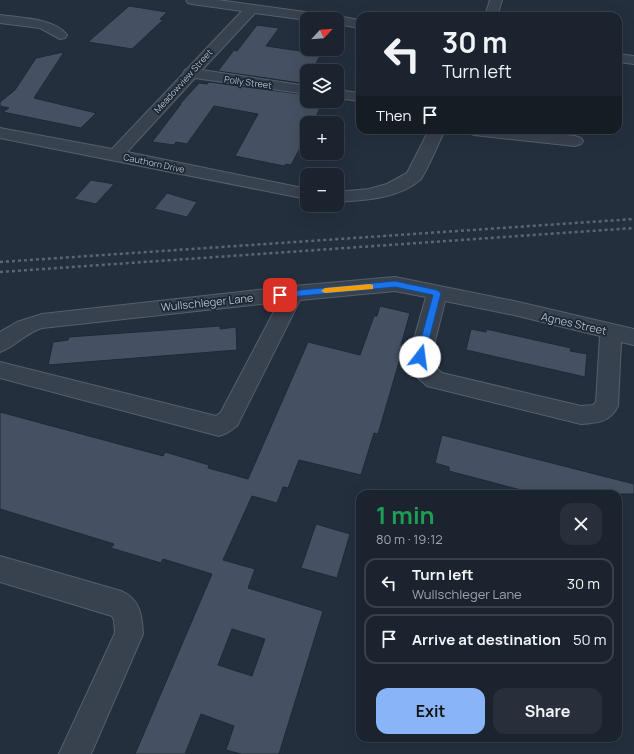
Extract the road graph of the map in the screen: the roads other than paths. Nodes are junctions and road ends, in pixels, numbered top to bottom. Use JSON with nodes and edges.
{"nodes":[{"id":1,"x":192,"y":0,"type":"edge"},
{"id":2,"x":496,"y":0,"type":"edge"},
{"id":3,"x":250,"y":9,"type":"junction"},
{"id":4,"x":492,"y":12,"type":"edge"},
{"id":5,"x":300,"y":15,"type":"edge"},
{"id":6,"x":0,"y":19,"type":"edge"},
{"id":7,"x":344,"y":21,"type":"edge"},
{"id":8,"x":356,"y":23,"type":"edge"},
{"id":9,"x":60,"y":34,"type":"dead end"},
{"id":10,"x":622,"y":58,"type":"edge"},
{"id":11,"x":634,"y":60,"type":"edge"},
{"id":12,"x":190,"y":73,"type":"junction"},
{"id":13,"x":300,"y":89,"type":"edge"},
{"id":14,"x":344,"y":95,"type":"edge"},
{"id":15,"x":356,"y":97,"type":"edge"},
{"id":16,"x":0,"y":133,"type":"edge"},
{"id":17,"x":435,"y":134,"type":"edge"},
{"id":18,"x":511,"y":134,"type":"edge"},
{"id":19,"x":575,"y":141,"type":"dead end"},
{"id":20,"x":116,"y":155,"type":"junction"},
{"id":21,"x":300,"y":193,"type":"edge"},
{"id":22,"x":344,"y":196,"type":"edge"},
{"id":23,"x":437,"y":293,"type":"junction"},
{"id":24,"x":294,"y":294,"type":"junction"},
{"id":25,"x":514,"y":308,"type":"joint"},
{"id":26,"x":611,"y":332,"type":"junction"},
{"id":27,"x":634,"y":337,"type":"edge"},
{"id":28,"x":0,"y":344,"type":"edge"},
{"id":29,"x":0,"y":370,"type":"edge"},
{"id":30,"x":0,"y":569,"type":"edge"},
{"id":31,"x":75,"y":754,"type":"edge"}],
"edges":[{"from":1,"to":3,"type":"street"},
{"from":2,"to":4,"type":"street"},
{"from":3,"to":5,"type":"street"},
{"from":3,"to":12,"type":"street","name":"Meadowview Street"},
{"from":6,"to":9,"type":"street"},
{"from":7,"to":8,"type":"street"},
{"from":10,"to":11,"type":"street"},
{"from":12,"to":13,"type":"street","name":"Polly Street"},
{"from":12,"to":20,"type":"street","name":"Meadowview Street"},
{"from":14,"to":15,"type":"street"},
{"from":16,"to":20,"type":"street","name":"Cauthorn Drive"},
{"from":17,"to":22,"type":"street"},
{"from":18,"to":19,"type":"street"},
{"from":20,"to":21,"type":"street","name":"Cauthorn Drive"},
{"from":23,"to":24,"type":"street","name":"Wullschleger Lane"},
{"from":23,"to":25,"type":"street","name":"Wullschleger Lane"},
{"from":23,"to":26,"type":"street"},
{"from":24,"to":28,"type":"street","name":"Wullschleger Lane"},
{"from":24,"to":29,"type":"street"},
{"from":25,"to":26,"type":"street","name":"Agnes Street"},
{"from":26,"to":27,"type":"street","name":"Agnes Street"},
{"from":30,"to":31,"type":"street"}]}
